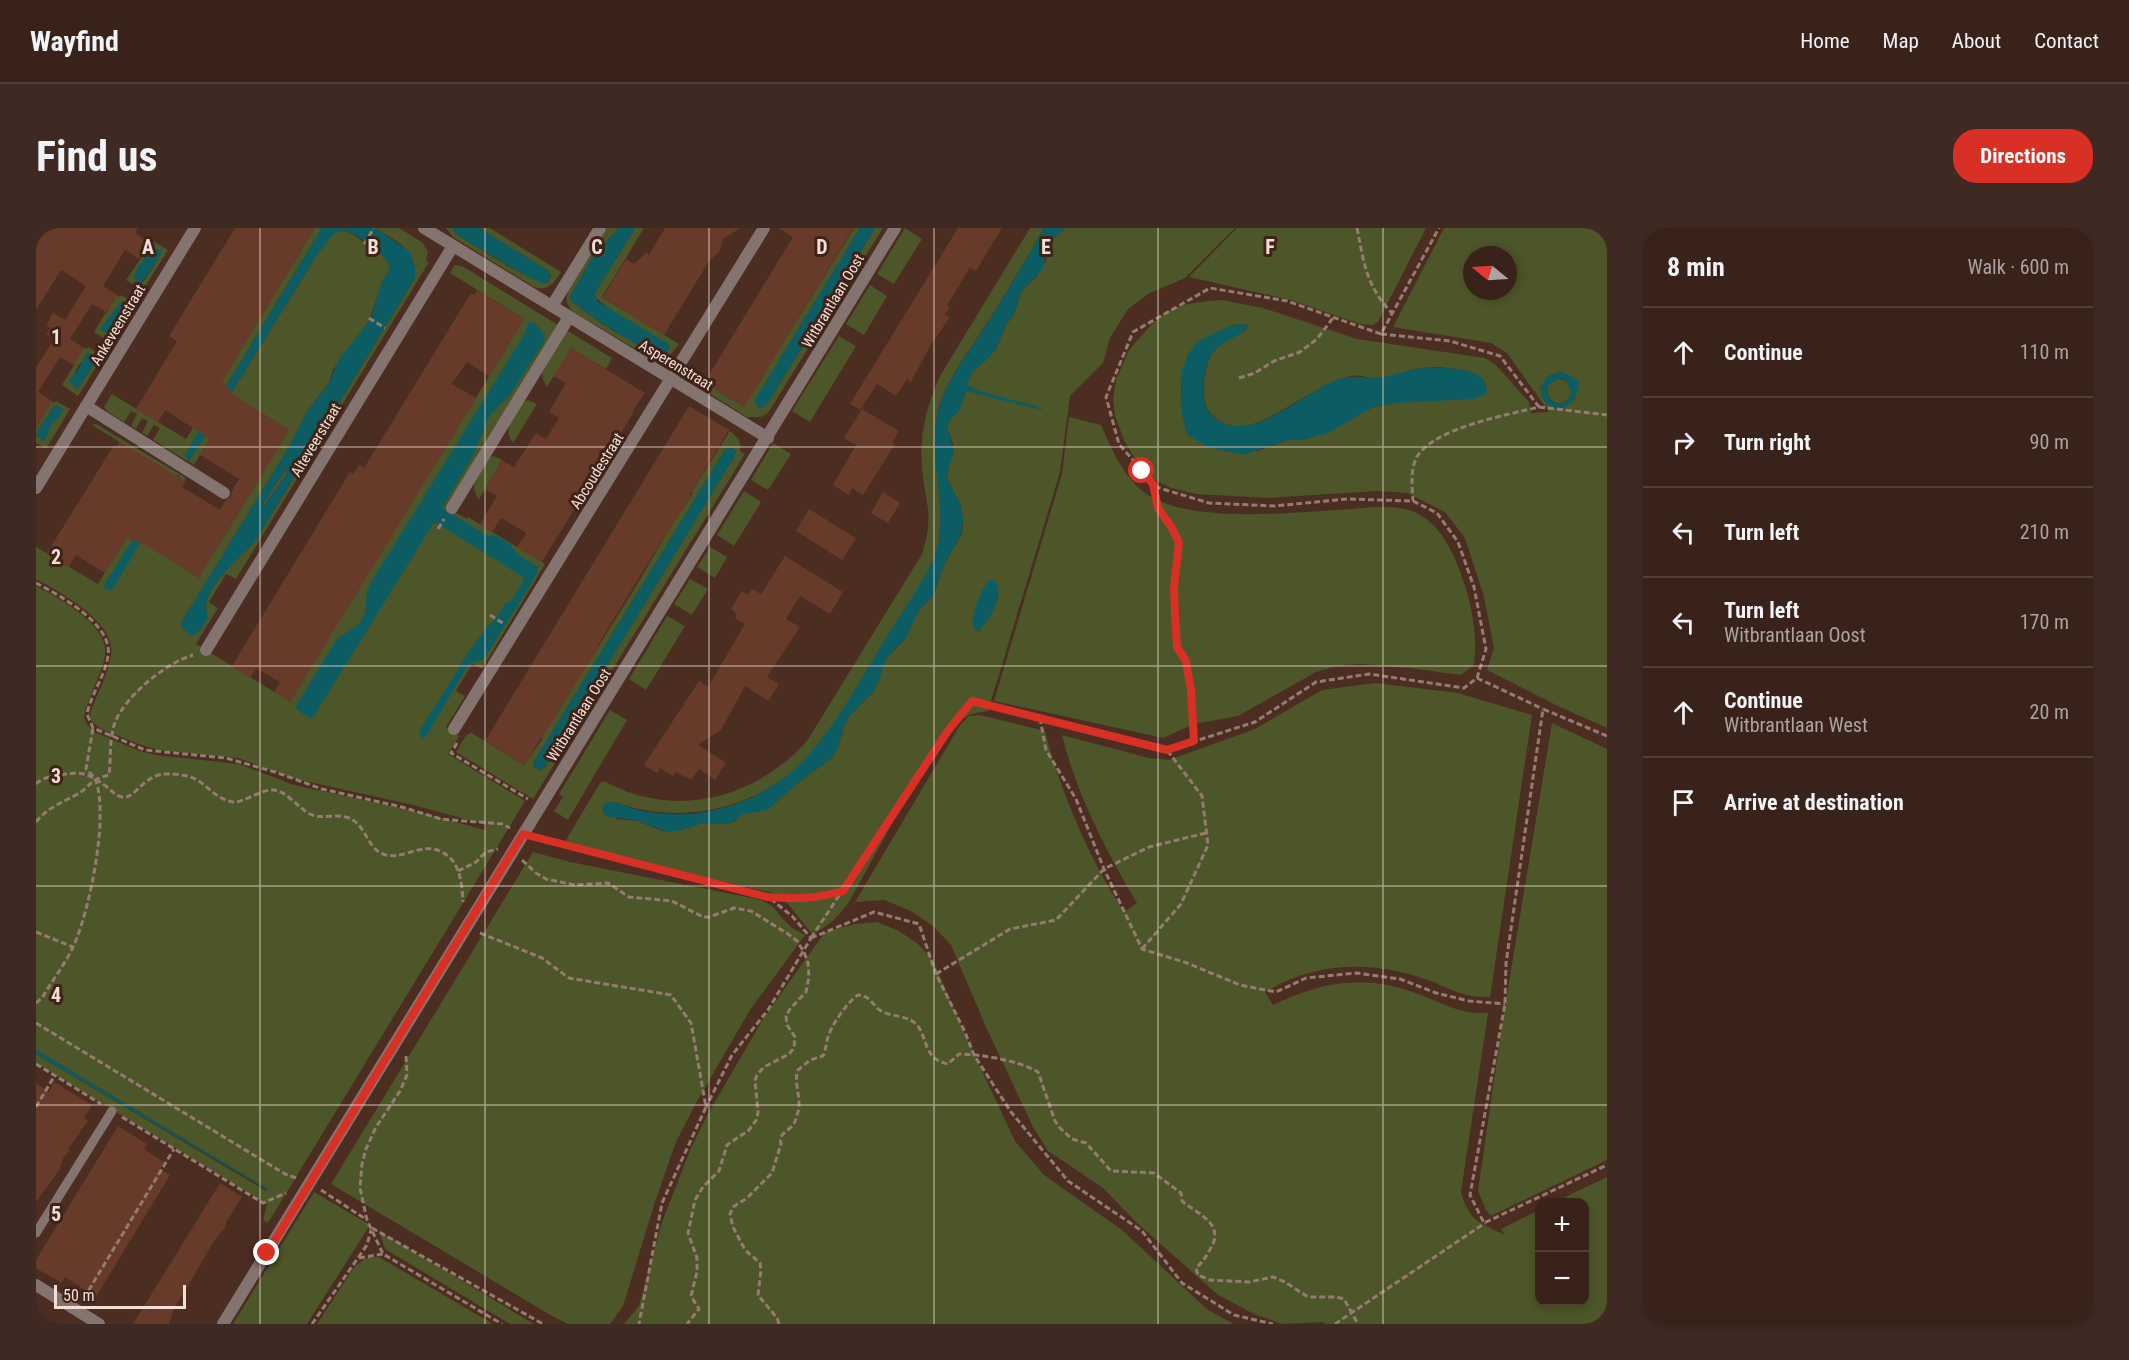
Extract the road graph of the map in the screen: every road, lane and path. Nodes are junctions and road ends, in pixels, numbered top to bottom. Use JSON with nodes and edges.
{"nodes":[{"id":1,"x":195,"y":228,"type":"edge"},
{"id":2,"x":374,"y":228,"type":"edge"},
{"id":3,"x":600,"y":228,"type":"edge"},
{"id":4,"x":764,"y":228,"type":"edge"},
{"id":5,"x":895,"y":228,"type":"edge"},
{"id":6,"x":1357,"y":228,"type":"edge"},
{"id":7,"x":1438,"y":228,"type":"edge"},
{"id":8,"x":430,"y":230,"type":"edge"},
{"id":9,"x":364,"y":244,"type":"dead end"},
{"id":10,"x":453,"y":246,"type":"junction"},
{"id":11,"x":552,"y":306,"type":"junction"},
{"id":12,"x":1392,"y":314,"type":"junction"},
{"id":13,"x":569,"y":317,"type":"junction"},
{"id":14,"x":369,"y":318,"type":"dead end"},
{"id":15,"x":1333,"y":318,"type":"junction"},
{"id":16,"x":386,"y":329,"type":"dead end"},
{"id":17,"x":1381,"y":334,"type":"junction"},
{"id":18,"x":1239,"y":378,"type":"dead end"},
{"id":19,"x":671,"y":379,"type":"junction"},
{"id":20,"x":86,"y":406,"type":"junction"},
{"id":21,"x":1539,"y":407,"type":"junction"},
{"id":22,"x":1607,"y":415,"type":"edge"},
{"id":23,"x":768,"y":438,"type":"junction"},
{"id":24,"x":1153,"y":484,"type":"junction"},
{"id":25,"x":36,"y":488,"type":"edge"},
{"id":26,"x":224,"y":493,"type":"dead end"},
{"id":27,"x":1413,"y":501,"type":"junction"},
{"id":28,"x":452,"y":508,"type":"dead end"},
{"id":29,"x":36,"y":583,"type":"edge"},
{"id":30,"x":490,"y":615,"type":"dead end"},
{"id":31,"x":508,"y":626,"type":"dead end"},
{"id":32,"x":206,"y":650,"type":"joint"},
{"id":33,"x":1477,"y":678,"type":"junction"},
{"id":34,"x":1543,"y":709,"type":"junction"},
{"id":35,"x":1040,"y":718,"type":"junction"},
{"id":36,"x":93,"y":728,"type":"junction"},
{"id":37,"x":454,"y":729,"type":"joint"},
{"id":38,"x":1607,"y":736,"type":"edge"},
{"id":39,"x":112,"y":737,"type":"junction"},
{"id":40,"x":1194,"y":741,"type":"junction"},
{"id":41,"x":1167,"y":750,"type":"junction"},
{"id":42,"x":95,"y":778,"type":"junction"},
{"id":43,"x":36,"y":784,"type":"edge"},
{"id":44,"x":540,"y":807,"type":"junction"},
{"id":45,"x":36,"y":822,"type":"edge"},
{"id":46,"x":1206,"y":833,"type":"junction"},
{"id":47,"x":523,"y":834,"type":"junction"},
{"id":48,"x":513,"y":851,"type":"junction"},
{"id":49,"x":1104,"y":869,"type":"junction"},
{"id":50,"x":458,"y":871,"type":"junction"},
{"id":51,"x":843,"y":891,"type":"junction"},
{"id":52,"x":767,"y":897,"type":"junction"},
{"id":53,"x":466,"y":927,"type":"junction"},
{"id":54,"x":36,"y":932,"type":"edge"},
{"id":55,"x":812,"y":938,"type":"junction"},
{"id":56,"x":73,"y":947,"type":"junction"},
{"id":57,"x":1142,"y":949,"type":"junction"},
{"id":58,"x":804,"y":952,"type":"junction"},
{"id":59,"x":936,"y":974,"type":"junction"},
{"id":60,"x":36,"y":1003,"type":"edge"},
{"id":61,"x":1505,"y":1004,"type":"junction"},
{"id":62,"x":36,"y":1023,"type":"edge"},
{"id":63,"x":399,"y":1038,"type":"junction"},
{"id":64,"x":974,"y":1055,"type":"junction"},
{"id":65,"x":36,"y":1064,"type":"edge"},
{"id":66,"x":55,"y":1075,"type":"junction"},
{"id":67,"x":36,"y":1107,"type":"edge"},
{"id":68,"x":706,"y":1107,"type":"junction"},
{"id":69,"x":112,"y":1111,"type":"junction"},
{"id":70,"x":174,"y":1149,"type":"junction"},
{"id":71,"x":1607,"y":1165,"type":"edge"},
{"id":72,"x":310,"y":1183,"type":"junction"},
{"id":73,"x":367,"y":1220,"type":"junction"},
{"id":74,"x":1491,"y":1220,"type":"junction"},
{"id":75,"x":372,"y":1228,"type":"junction"},
{"id":76,"x":36,"y":1233,"type":"edge"},
{"id":77,"x":383,"y":1254,"type":"junction"},
{"id":78,"x":357,"y":1258,"type":"junction"},
{"id":79,"x":36,"y":1285,"type":"edge"},
{"id":80,"x":76,"y":1310,"type":"junction"},
{"id":81,"x":1352,"y":1312,"type":"junction"},
{"id":82,"x":99,"y":1324,"type":"edge"},
{"id":83,"x":224,"y":1324,"type":"edge"},
{"id":84,"x":312,"y":1324,"type":"edge"},
{"id":85,"x":502,"y":1324,"type":"edge"},
{"id":86,"x":543,"y":1324,"type":"edge"},
{"id":87,"x":639,"y":1324,"type":"edge"},
{"id":88,"x":687,"y":1324,"type":"edge"},
{"id":89,"x":779,"y":1324,"type":"edge"},
{"id":90,"x":1273,"y":1324,"type":"edge"},
{"id":91,"x":1335,"y":1324,"type":"edge"},
{"id":92,"x":1358,"y":1324,"type":"edge"}],
"edges":[{"from":1,"to":20,"type":"street","name":"Ankeveenstraat"},
{"from":2,"to":9,"type":"path"},
{"from":3,"to":11,"type":"street"},
{"from":4,"to":19,"type":"street","name":"Abcoudestraat"},
{"from":5,"to":23,"type":"street","name":"Witbrantlaan Oost"},
{"from":6,"to":12,"type":"path"},
{"from":7,"to":12,"type":"path"},
{"from":8,"to":10,"type":"street","name":"Asperenstraat"},
{"from":10,"to":11,"type":"street","name":"Asperenstraat"},
{"from":10,"to":32,"type":"street","name":"Alteveerstraat"},
{"from":11,"to":13,"type":"street","name":"Asperenstraat"},
{"from":12,"to":17,"type":"path"},
{"from":13,"to":19,"type":"street","name":"Asperenstraat"},
{"from":13,"to":28,"type":"street"},
{"from":14,"to":16,"type":"path"},
{"from":15,"to":17,"type":"path"},
{"from":15,"to":18,"type":"path"},
{"from":15,"to":24,"type":"path"},
{"from":17,"to":21,"type":"path"},
{"from":19,"to":23,"type":"street","name":"Asperenstraat"},
{"from":19,"to":37,"type":"street","name":"Abcoudestraat"},
{"from":20,"to":25,"type":"street","name":"Ankeveenstraat"},
{"from":20,"to":26,"type":"street"},
{"from":21,"to":22,"type":"path"},
{"from":21,"to":27,"type":"path"},
{"from":23,"to":44,"type":"street","name":"Witbrantlaan Oost"},
{"from":24,"to":27,"type":"path"},
{"from":24,"to":40,"type":"path"},
{"from":27,"to":33,"type":"path"},
{"from":29,"to":36,"type":"path"},
{"from":30,"to":31,"type":"path"},
{"from":32,"to":39,"type":"path"},
{"from":33,"to":34,"type":"path"},
{"from":33,"to":40,"type":"path"},
{"from":34,"to":38,"type":"path"},
{"from":34,"to":61,"type":"path"},
{"from":35,"to":41,"type":"path"},
{"from":35,"to":49,"type":"path"},
{"from":35,"to":51,"type":"path"},
{"from":36,"to":39,"type":"path"},
{"from":36,"to":42,"type":"path"},
{"from":37,"to":44,"type":"path"},
{"from":39,"to":42,"type":"path"},
{"from":39,"to":47,"type":"path"},
{"from":40,"to":41,"type":"path"},
{"from":41,"to":46,"type":"path"},
{"from":42,"to":43,"type":"path"},
{"from":42,"to":45,"type":"path"},
{"from":42,"to":50,"type":"path"},
{"from":42,"to":56,"type":"path"},
{"from":44,"to":47,"type":"street","name":"Witbrantlaan Oost"},
{"from":46,"to":49,"type":"path"},
{"from":46,"to":57,"type":"path"},
{"from":47,"to":48,"type":"street","name":"Witbrantlaan Oost"},
{"from":47,"to":52,"type":"path"},
{"from":48,"to":50,"type":"path"},
{"from":48,"to":53,"type":"street","name":"Witbrantlaan Oost"},
{"from":48,"to":58,"type":"path"},
{"from":49,"to":57,"type":"path"},
{"from":49,"to":59,"type":"path"},
{"from":50,"to":53,"type":"path"},
{"from":51,"to":52,"type":"path"},
{"from":51,"to":55,"type":"path"},
{"from":52,"to":55,"type":"path"},
{"from":53,"to":63,"type":"street","name":"Witbrantlaan Oost"},
{"from":53,"to":68,"type":"path"},
{"from":54,"to":56,"type":"path"},
{"from":55,"to":58,"type":"path"},
{"from":55,"to":59,"type":"path"},
{"from":56,"to":60,"type":"path"},
{"from":57,"to":61,"type":"path"},
{"from":58,"to":68,"type":"path"},
{"from":58,"to":88,"type":"path"},
{"from":59,"to":64,"type":"path"},
{"from":61,"to":74,"type":"path"},
{"from":62,"to":72,"type":"path"},
{"from":63,"to":72,"type":"street","name":"Witbrantlaan Oost"},
{"from":63,"to":73,"type":"path"},
{"from":64,"to":81,"type":"path"},
{"from":64,"to":89,"type":"path"},
{"from":64,"to":90,"type":"path"},
{"from":65,"to":66,"type":"path"},
{"from":66,"to":67,"type":"path"},
{"from":66,"to":69,"type":"path"},
{"from":68,"to":87,"type":"path"},
{"from":69,"to":70,"type":"path"},
{"from":69,"to":76,"type":"lane"},
{"from":70,"to":72,"type":"path"},
{"from":70,"to":80,"type":"path"},
{"from":71,"to":74,"type":"path"},
{"from":72,"to":73,"type":"path"},
{"from":72,"to":83,"type":"street","name":"Witbrantlaan Oost"},
{"from":73,"to":75,"type":"path"},
{"from":74,"to":81,"type":"path"},
{"from":75,"to":77,"type":"path"},
{"from":75,"to":78,"type":"path"},
{"from":75,"to":86,"type":"path"},
{"from":77,"to":78,"type":"path"},
{"from":77,"to":85,"type":"path"},
{"from":78,"to":84,"type":"path"},
{"from":79,"to":80,"type":"street"},
{"from":80,"to":82,"type":"street"},
{"from":81,"to":91,"type":"path"},
{"from":81,"to":92,"type":"path"}]}
